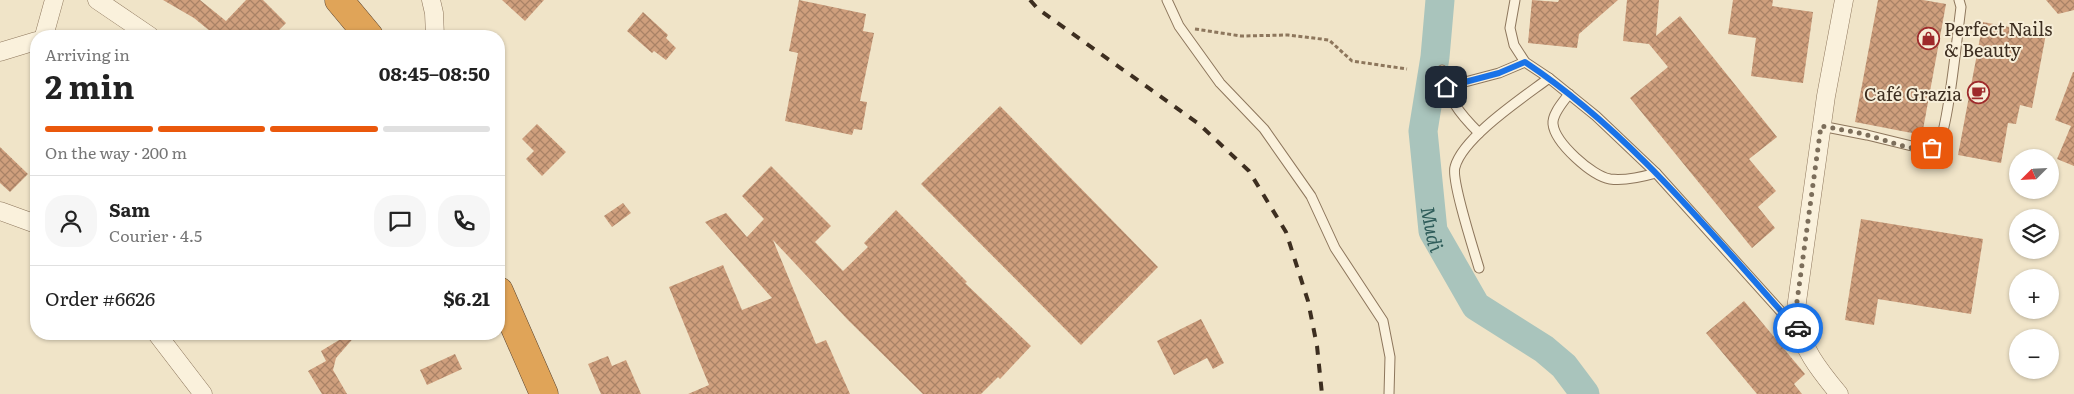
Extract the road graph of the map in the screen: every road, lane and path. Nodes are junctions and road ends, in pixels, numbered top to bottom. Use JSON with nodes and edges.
{"nodes":[{"id":1,"x":54,"y":0,"type":"edge"},
{"id":2,"x":96,"y":0,"type":"edge"},
{"id":3,"x":324,"y":0,"type":"edge"},
{"id":4,"x":339,"y":0,"type":"edge"},
{"id":5,"x":431,"y":0,"type":"edge"},
{"id":6,"x":1167,"y":0,"type":"edge"},
{"id":7,"x":1515,"y":0,"type":"edge"},
{"id":8,"x":1844,"y":0,"type":"edge"},
{"id":9,"x":1959,"y":0,"type":"edge"},
{"id":10,"x":1179,"y":26,"type":"junction"},
{"id":11,"x":46,"y":30,"type":"edge"},
{"id":12,"x":141,"y":30,"type":"edge"},
{"id":13,"x":346,"y":30,"type":"edge"},
{"id":14,"x":364,"y":30,"type":"edge"},
{"id":15,"x":435,"y":30,"type":"edge"},
{"id":16,"x":30,"y":44,"type":"edge"},
{"id":17,"x":0,"y":52,"type":"edge"},
{"id":18,"x":1525,"y":62,"type":"junction"},
{"id":19,"x":1407,"y":69,"type":"dead end"},
{"id":20,"x":1442,"y":70,"type":"dead end"},
{"id":21,"x":1549,"y":78,"type":"junction"},
{"id":22,"x":1446,"y":87,"type":"junction"},
{"id":23,"x":1569,"y":94,"type":"junction"},
{"id":24,"x":1821,"y":126,"type":"junction"},
{"id":25,"x":1479,"y":133,"type":"junction"},
{"id":26,"x":1656,"y":174,"type":"junction"},
{"id":27,"x":0,"y":211,"type":"edge"},
{"id":28,"x":30,"y":222,"type":"edge"},
{"id":29,"x":1479,"y":268,"type":"dead end"},
{"id":30,"x":505,"y":305,"type":"edge"},
{"id":31,"x":1798,"y":330,"type":"junction"},
{"id":32,"x":505,"y":336,"type":"edge"},
{"id":33,"x":162,"y":340,"type":"edge"},
{"id":34,"x":203,"y":394,"type":"edge"},
{"id":35,"x":529,"y":394,"type":"edge"},
{"id":36,"x":544,"y":394,"type":"edge"},
{"id":37,"x":1389,"y":394,"type":"edge"},
{"id":38,"x":1839,"y":394,"type":"edge"}],
"edges":[{"from":1,"to":11,"type":"street"},
{"from":2,"to":12,"type":"street"},
{"from":3,"to":13,"type":"highway"},
{"from":4,"to":14,"type":"highway"},
{"from":5,"to":15,"type":"street"},
{"from":6,"to":10,"type":"lane"},
{"from":7,"to":18,"type":"lane"},
{"from":8,"to":24,"type":"street"},
{"from":9,"to":24,"type":"lane"},
{"from":10,"to":19,"type":"path"},
{"from":10,"to":37,"type":"lane"},
{"from":16,"to":17,"type":"street"},
{"from":18,"to":21,"type":"lane"},
{"from":18,"to":22,"type":"lane"},
{"from":20,"to":22,"type":"lane"},
{"from":21,"to":23,"type":"lane"},
{"from":21,"to":25,"type":"lane"},
{"from":22,"to":25,"type":"lane"},
{"from":23,"to":26,"type":"lane"},
{"from":23,"to":26,"type":"lane"},
{"from":24,"to":31,"type":"street"},
{"from":25,"to":29,"type":"lane"},
{"from":26,"to":31,"type":"lane"},
{"from":27,"to":28,"type":"street"},
{"from":30,"to":36,"type":"highway"},
{"from":31,"to":38,"type":"street"},
{"from":32,"to":35,"type":"highway"},
{"from":33,"to":34,"type":"street"}]}
